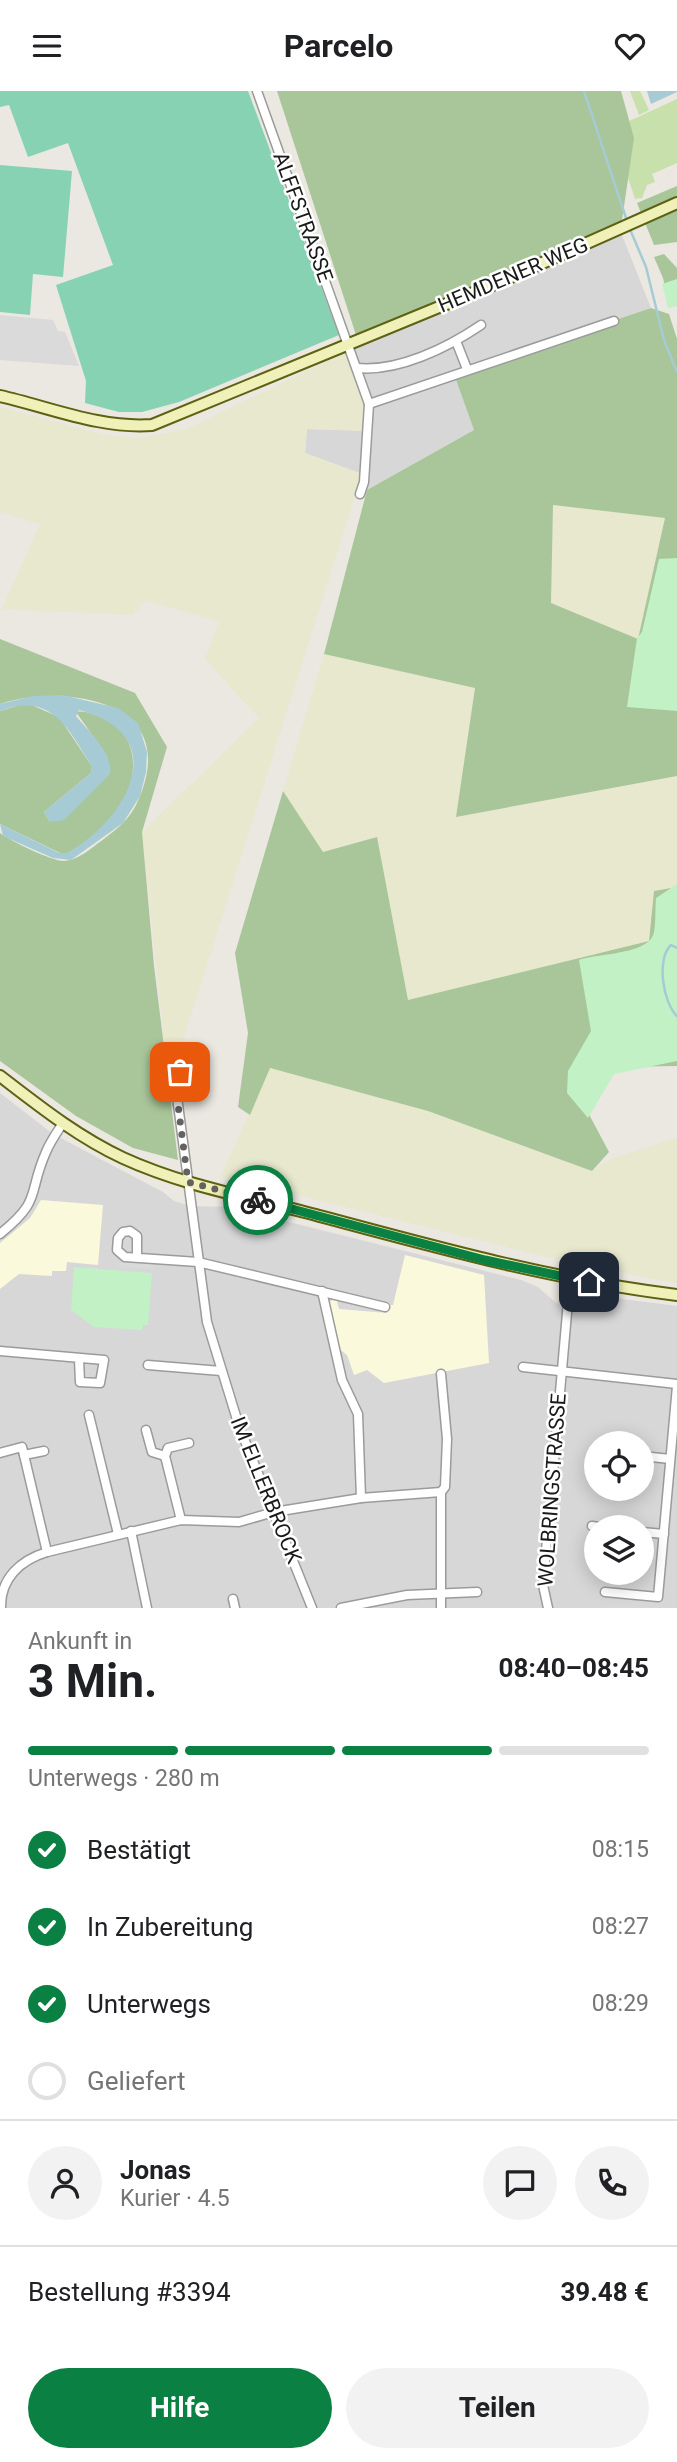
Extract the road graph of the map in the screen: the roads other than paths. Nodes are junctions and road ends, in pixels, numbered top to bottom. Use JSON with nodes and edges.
{"nodes":[{"id":1,"x":257,"y":91,"type":"edge"},
{"id":2,"x":677,"y":203,"type":"edge"},
{"id":3,"x":614,"y":321,"type":"dead end"},
{"id":4,"x":481,"y":325,"type":"dead end"},
{"id":5,"x":456,"y":341,"type":"junction"},
{"id":6,"x":348,"y":344,"type":"junction"},
{"id":7,"x":357,"y":368,"type":"junction"},
{"id":8,"x":467,"y":369,"type":"junction"},
{"id":9,"x":0,"y":396,"type":"edge"},
{"id":10,"x":369,"y":404,"type":"junction"},
{"id":11,"x":360,"y":494,"type":"dead end"},
{"id":12,"x":180,"y":1072,"type":"dead end"},
{"id":13,"x":0,"y":1076,"type":"edge"},
{"id":14,"x":63,"y":1123,"type":"junction"},
{"id":15,"x":188,"y":1182,"type":"junction"},
{"id":16,"x":0,"y":1234,"type":"edge"},
{"id":17,"x":136,"y":1257,"type":"dead end"},
{"id":18,"x":198,"y":1262,"type":"junction"},
{"id":19,"x":570,"y":1279,"type":"junction"},
{"id":20,"x":322,"y":1291,"type":"junction"},
{"id":21,"x":677,"y":1295,"type":"edge"},
{"id":22,"x":385,"y":1307,"type":"dead end"},
{"id":23,"x":0,"y":1351,"type":"edge"},
{"id":24,"x":79,"y":1359,"type":"dead end"},
{"id":25,"x":148,"y":1365,"type":"dead end"},
{"id":26,"x":523,"y":1367,"type":"dead end"},
{"id":27,"x":221,"y":1371,"type":"junction"},
{"id":28,"x":561,"y":1372,"type":"junction"},
{"id":29,"x":442,"y":1374,"type":"dead end"},
{"id":30,"x":677,"y":1385,"type":"edge"},
{"id":31,"x":89,"y":1415,"type":"dead end"},
{"id":32,"x":146,"y":1430,"type":"dead end"},
{"id":33,"x":189,"y":1443,"type":"dead end"},
{"id":34,"x":44,"y":1451,"type":"dead end"},
{"id":35,"x":0,"y":1453,"type":"edge"},
{"id":36,"x":24,"y":1455,"type":"junction"},
{"id":37,"x":165,"y":1456,"type":"junction"},
{"id":38,"x":654,"y":1457,"type":"edge"},
{"id":39,"x":670,"y":1459,"type":"junction"},
{"id":40,"x":441,"y":1492,"type":"junction"},
{"id":41,"x":361,"y":1497,"type":"junction"},
{"id":42,"x":274,"y":1512,"type":"junction"},
{"id":43,"x":181,"y":1520,"type":"junction"},
{"id":44,"x":131,"y":1531,"type":"junction"},
{"id":45,"x":654,"y":1533,"type":"edge"},
{"id":46,"x":118,"y":1534,"type":"junction"},
{"id":47,"x":664,"y":1534,"type":"junction"},
{"id":48,"x":47,"y":1552,"type":"junction"},
{"id":49,"x":439,"y":1592,"type":"junction"},
{"id":50,"x":477,"y":1592,"type":"dead end"},
{"id":51,"x":606,"y":1592,"type":"dead end"},
{"id":52,"x":1,"y":1608,"type":"edge"},
{"id":53,"x":147,"y":1608,"type":"edge"},
{"id":54,"x":312,"y":1608,"type":"edge"},
{"id":55,"x":341,"y":1608,"type":"edge"},
{"id":56,"x":441,"y":1608,"type":"edge"},
{"id":57,"x":548,"y":1608,"type":"edge"}],
"edges":[{"from":1,"to":6,"type":"street","name":"ALFFSTRASSE"},
{"from":2,"to":6,"type":"street","name":"HEMDENER WEG"},
{"from":3,"to":8,"type":"street"},
{"from":4,"to":5,"type":"street","name":"HEMDENER WEG"},
{"from":5,"to":7,"type":"street","name":"HEMDENER WEG"},
{"from":5,"to":8,"type":"street","name":"HEMDENER WEG"},
{"from":6,"to":7,"type":"street"},
{"from":6,"to":9,"type":"street","name":"HEMDENER WEG"},
{"from":7,"to":10,"type":"street"},
{"from":8,"to":10,"type":"street"},
{"from":10,"to":11,"type":"street"},
{"from":12,"to":15,"type":"street","name":"IM ELLERBROCK"},
{"from":13,"to":14,"type":"street"},
{"from":14,"to":15,"type":"street"},
{"from":14,"to":16,"type":"street"},
{"from":15,"to":18,"type":"street","name":"IM ELLERBROCK"},
{"from":15,"to":19,"type":"street"},
{"from":17,"to":18,"type":"street"},
{"from":18,"to":20,"type":"street"},
{"from":18,"to":27,"type":"street","name":"IM ELLERBROCK"},
{"from":19,"to":21,"type":"street"},
{"from":19,"to":28,"type":"street","name":"WOLBRINGSTRASSE"},
{"from":20,"to":22,"type":"street"},
{"from":20,"to":41,"type":"street"},
{"from":23,"to":24,"type":"street"},
{"from":25,"to":27,"type":"street"},
{"from":26,"to":28,"type":"street","name":"WOLBRINGSTRASSE"},
{"from":27,"to":42,"type":"street","name":"IM ELLERBROCK"},
{"from":28,"to":30,"type":"street"},
{"from":28,"to":57,"type":"street","name":"WOLBRINGSTRASSE"},
{"from":29,"to":40,"type":"street"},
{"from":30,"to":39,"type":"street"},
{"from":31,"to":46,"type":"street"},
{"from":32,"to":37,"type":"street"},
{"from":33,"to":37,"type":"street"},
{"from":34,"to":36,"type":"street"},
{"from":35,"to":36,"type":"street"},
{"from":36,"to":48,"type":"street"},
{"from":37,"to":43,"type":"street"},
{"from":38,"to":39,"type":"street"},
{"from":39,"to":47,"type":"street"},
{"from":40,"to":41,"type":"street"},
{"from":40,"to":49,"type":"street"},
{"from":41,"to":42,"type":"street"},
{"from":42,"to":43,"type":"street"},
{"from":42,"to":54,"type":"street","name":"IM ELLERBROCK"},
{"from":43,"to":44,"type":"street"},
{"from":44,"to":46,"type":"street"},
{"from":44,"to":53,"type":"street"},
{"from":45,"to":47,"type":"street"},
{"from":46,"to":48,"type":"street"},
{"from":47,"to":51,"type":"street"},
{"from":48,"to":52,"type":"street"},
{"from":49,"to":50,"type":"street"},
{"from":49,"to":55,"type":"street"},
{"from":49,"to":56,"type":"street"}]}
